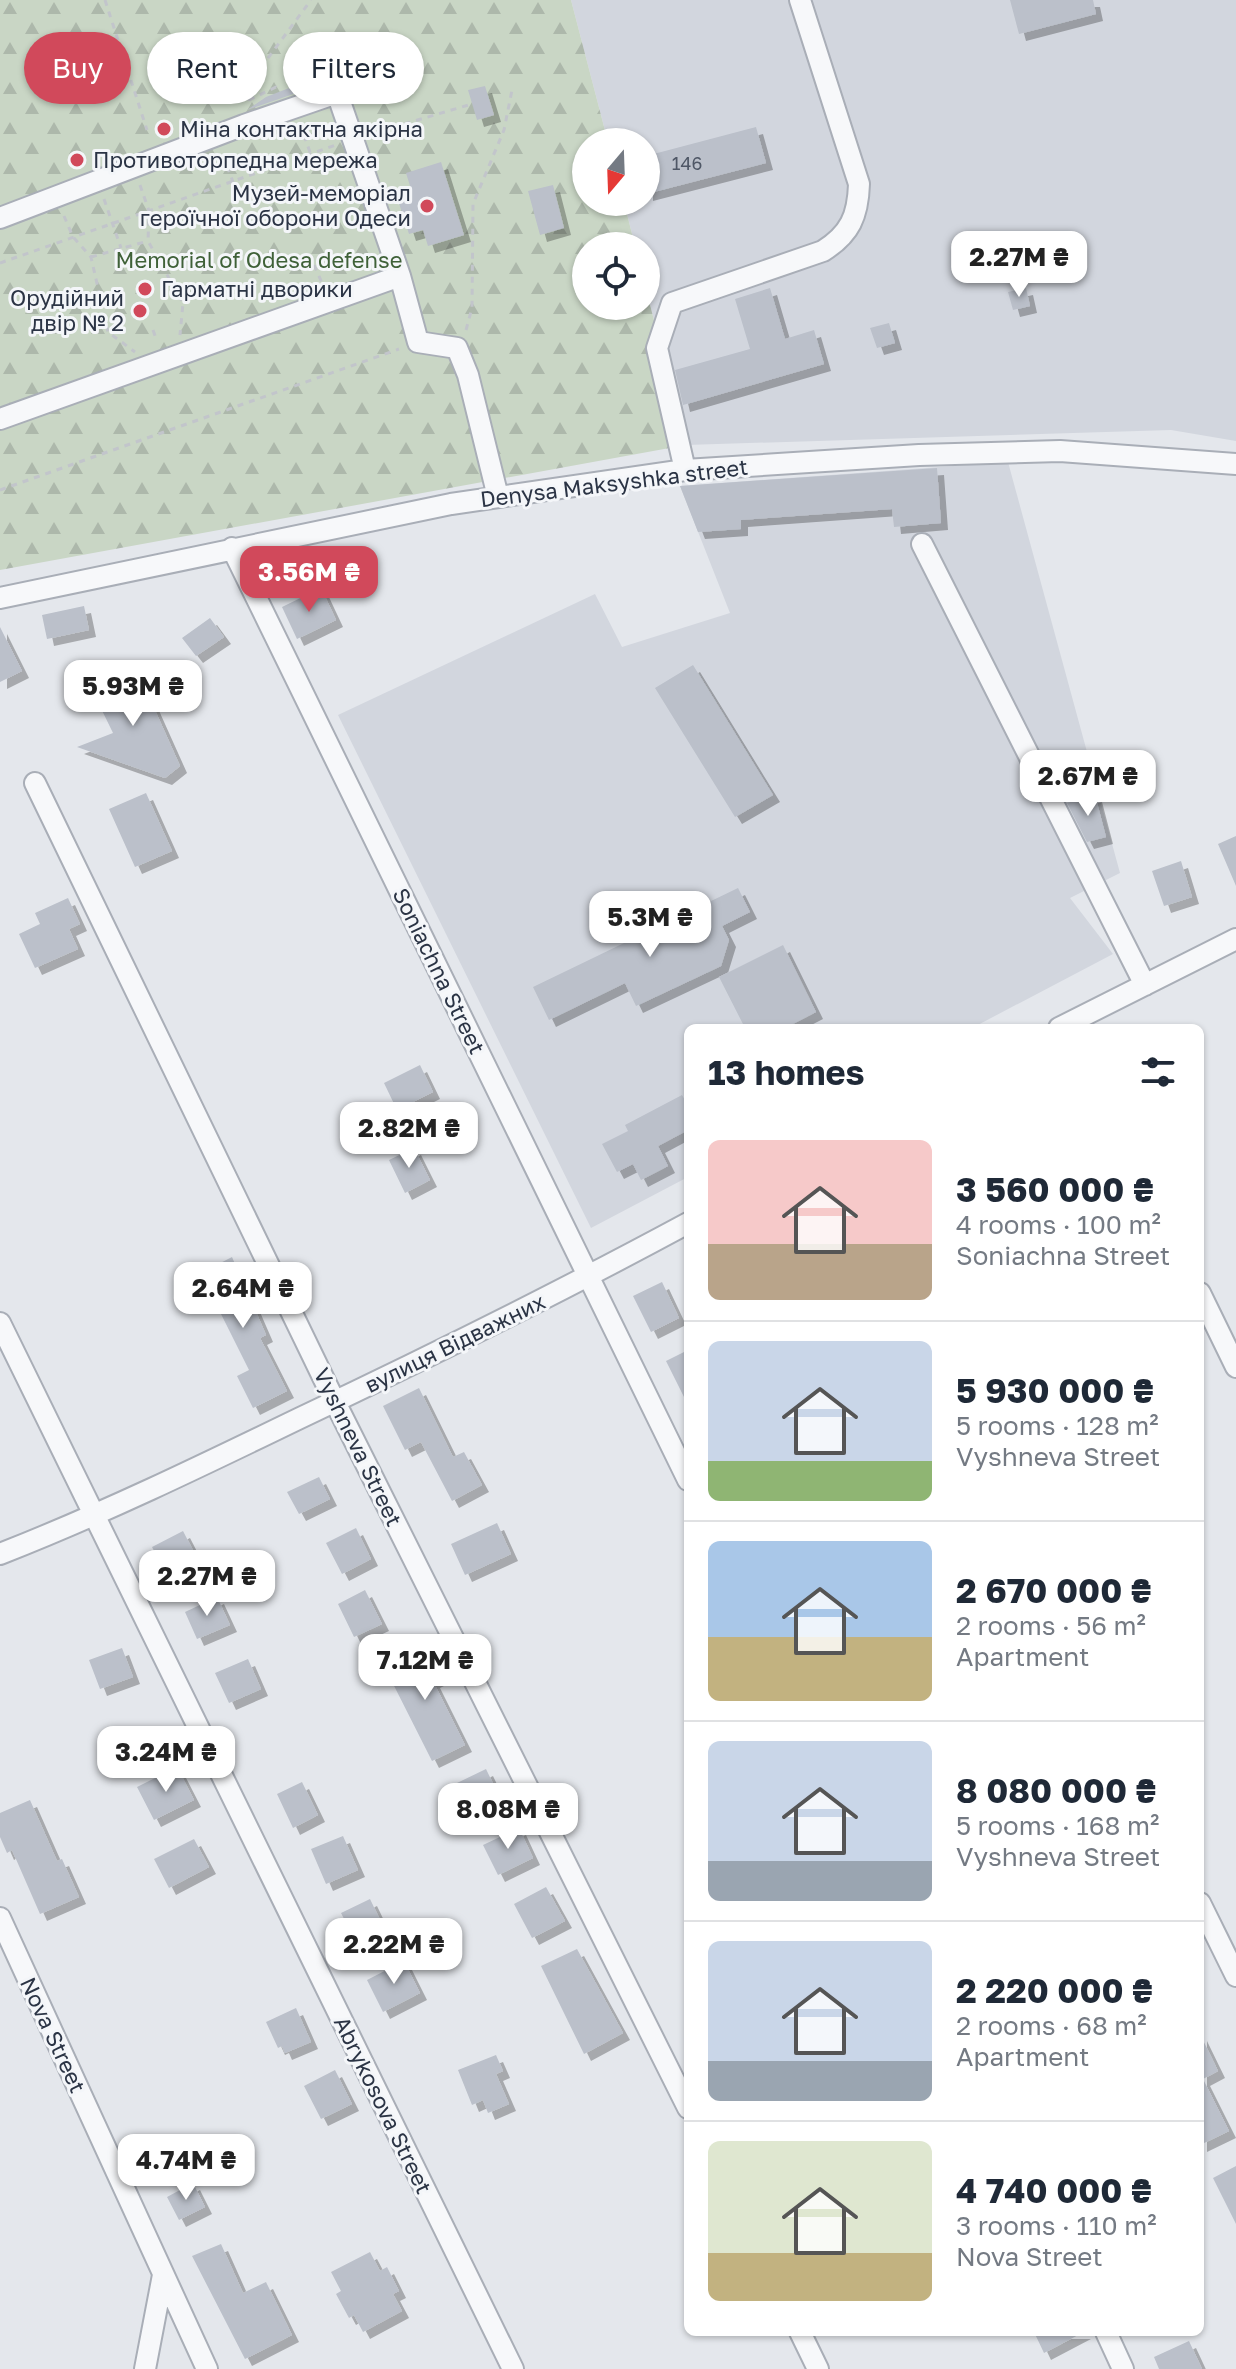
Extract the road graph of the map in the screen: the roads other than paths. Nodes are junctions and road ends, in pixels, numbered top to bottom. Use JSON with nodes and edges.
{"nodes":[{"id":1,"x":800,"y":0,"type":"edge"},
{"id":2,"x":0,"y":218,"type":"edge"},
{"id":3,"x":400,"y":276,"type":"junction"},
{"id":4,"x":0,"y":419,"type":"edge"},
{"id":5,"x":1236,"y":464,"type":"edge"},
{"id":6,"x":685,"y":470,"type":"junction"},
{"id":7,"x":498,"y":497,"type":"junction"},
{"id":8,"x":922,"y":544,"type":"dead end"},
{"id":9,"x":232,"y":548,"type":"junction"},
{"id":10,"x":0,"y":598,"type":"edge"},
{"id":11,"x":35,"y":783,"type":"dead end"},
{"id":12,"x":1236,"y":939,"type":"edge"},
{"id":13,"x":1145,"y":985,"type":"junction"},
{"id":14,"x":1069,"y":1024,"type":"edge"},
{"id":15,"x":684,"y":1225,"type":"edge"},
{"id":16,"x":588,"y":1277,"type":"junction"},
{"id":17,"x":1204,"y":1301,"type":"edge"},
{"id":18,"x":0,"y":1323,"type":"edge"},
{"id":19,"x":1236,"y":1367,"type":"edge"},
{"id":20,"x":335,"y":1402,"type":"junction"},
{"id":21,"x":684,"y":1472,"type":"edge"},
{"id":22,"x":93,"y":1518,"type":"junction"},
{"id":23,"x":0,"y":1554,"type":"edge"},
{"id":24,"x":1204,"y":1911,"type":"edge"},
{"id":25,"x":0,"y":1918,"type":"edge"},
{"id":26,"x":1236,"y":1976,"type":"edge"},
{"id":27,"x":684,"y":2100,"type":"edge"},
{"id":28,"x":163,"y":2275,"type":"junction"},
{"id":29,"x":802,"y":2336,"type":"edge"},
{"id":30,"x":1108,"y":2336,"type":"edge"},
{"id":31,"x":145,"y":2369,"type":"edge"},
{"id":32,"x":207,"y":2369,"type":"edge"},
{"id":33,"x":513,"y":2369,"type":"edge"},
{"id":34,"x":818,"y":2369,"type":"edge"},
{"id":35,"x":1123,"y":2369,"type":"edge"}],
"edges":[{"from":1,"to":6,"type":"street"},
{"from":2,"to":3,"type":"street"},
{"from":3,"to":4,"type":"street"},
{"from":3,"to":7,"type":"street"},
{"from":5,"to":6,"type":"street","name":"Denysa Maksyshka street"},
{"from":6,"to":7,"type":"street","name":"Denysa Maksyshka street"},
{"from":7,"to":9,"type":"street","name":"Denysa Maksyshka street"},
{"from":8,"to":13,"type":"street"},
{"from":9,"to":10,"type":"street","name":"Denysa Maksyshka street"},
{"from":9,"to":16,"type":"street","name":"Soniachna Street"},
{"from":11,"to":20,"type":"street","name":"Vyshneva Street"},
{"from":12,"to":13,"type":"street"},
{"from":13,"to":14,"type":"street"},
{"from":15,"to":16,"type":"street","name":"вулиця Відважних"},
{"from":16,"to":20,"type":"street","name":"вулиця Відважних"},
{"from":16,"to":21,"type":"street","name":"Soniachna Street"},
{"from":17,"to":19,"type":"street"},
{"from":18,"to":22,"type":"street","name":"Abrykosova Street"},
{"from":20,"to":22,"type":"street","name":"вулиця Відважних"},
{"from":20,"to":27,"type":"street","name":"Vyshneva Street"},
{"from":22,"to":23,"type":"street","name":"вулиця Відважних"},
{"from":22,"to":33,"type":"street","name":"Abrykosova Street"},
{"from":24,"to":26,"type":"street"},
{"from":25,"to":28,"type":"street","name":"Nova Street"},
{"from":28,"to":31,"type":"street"},
{"from":28,"to":32,"type":"street","name":"Nova Street"},
{"from":29,"to":34,"type":"street"},
{"from":30,"to":35,"type":"street"}]}
